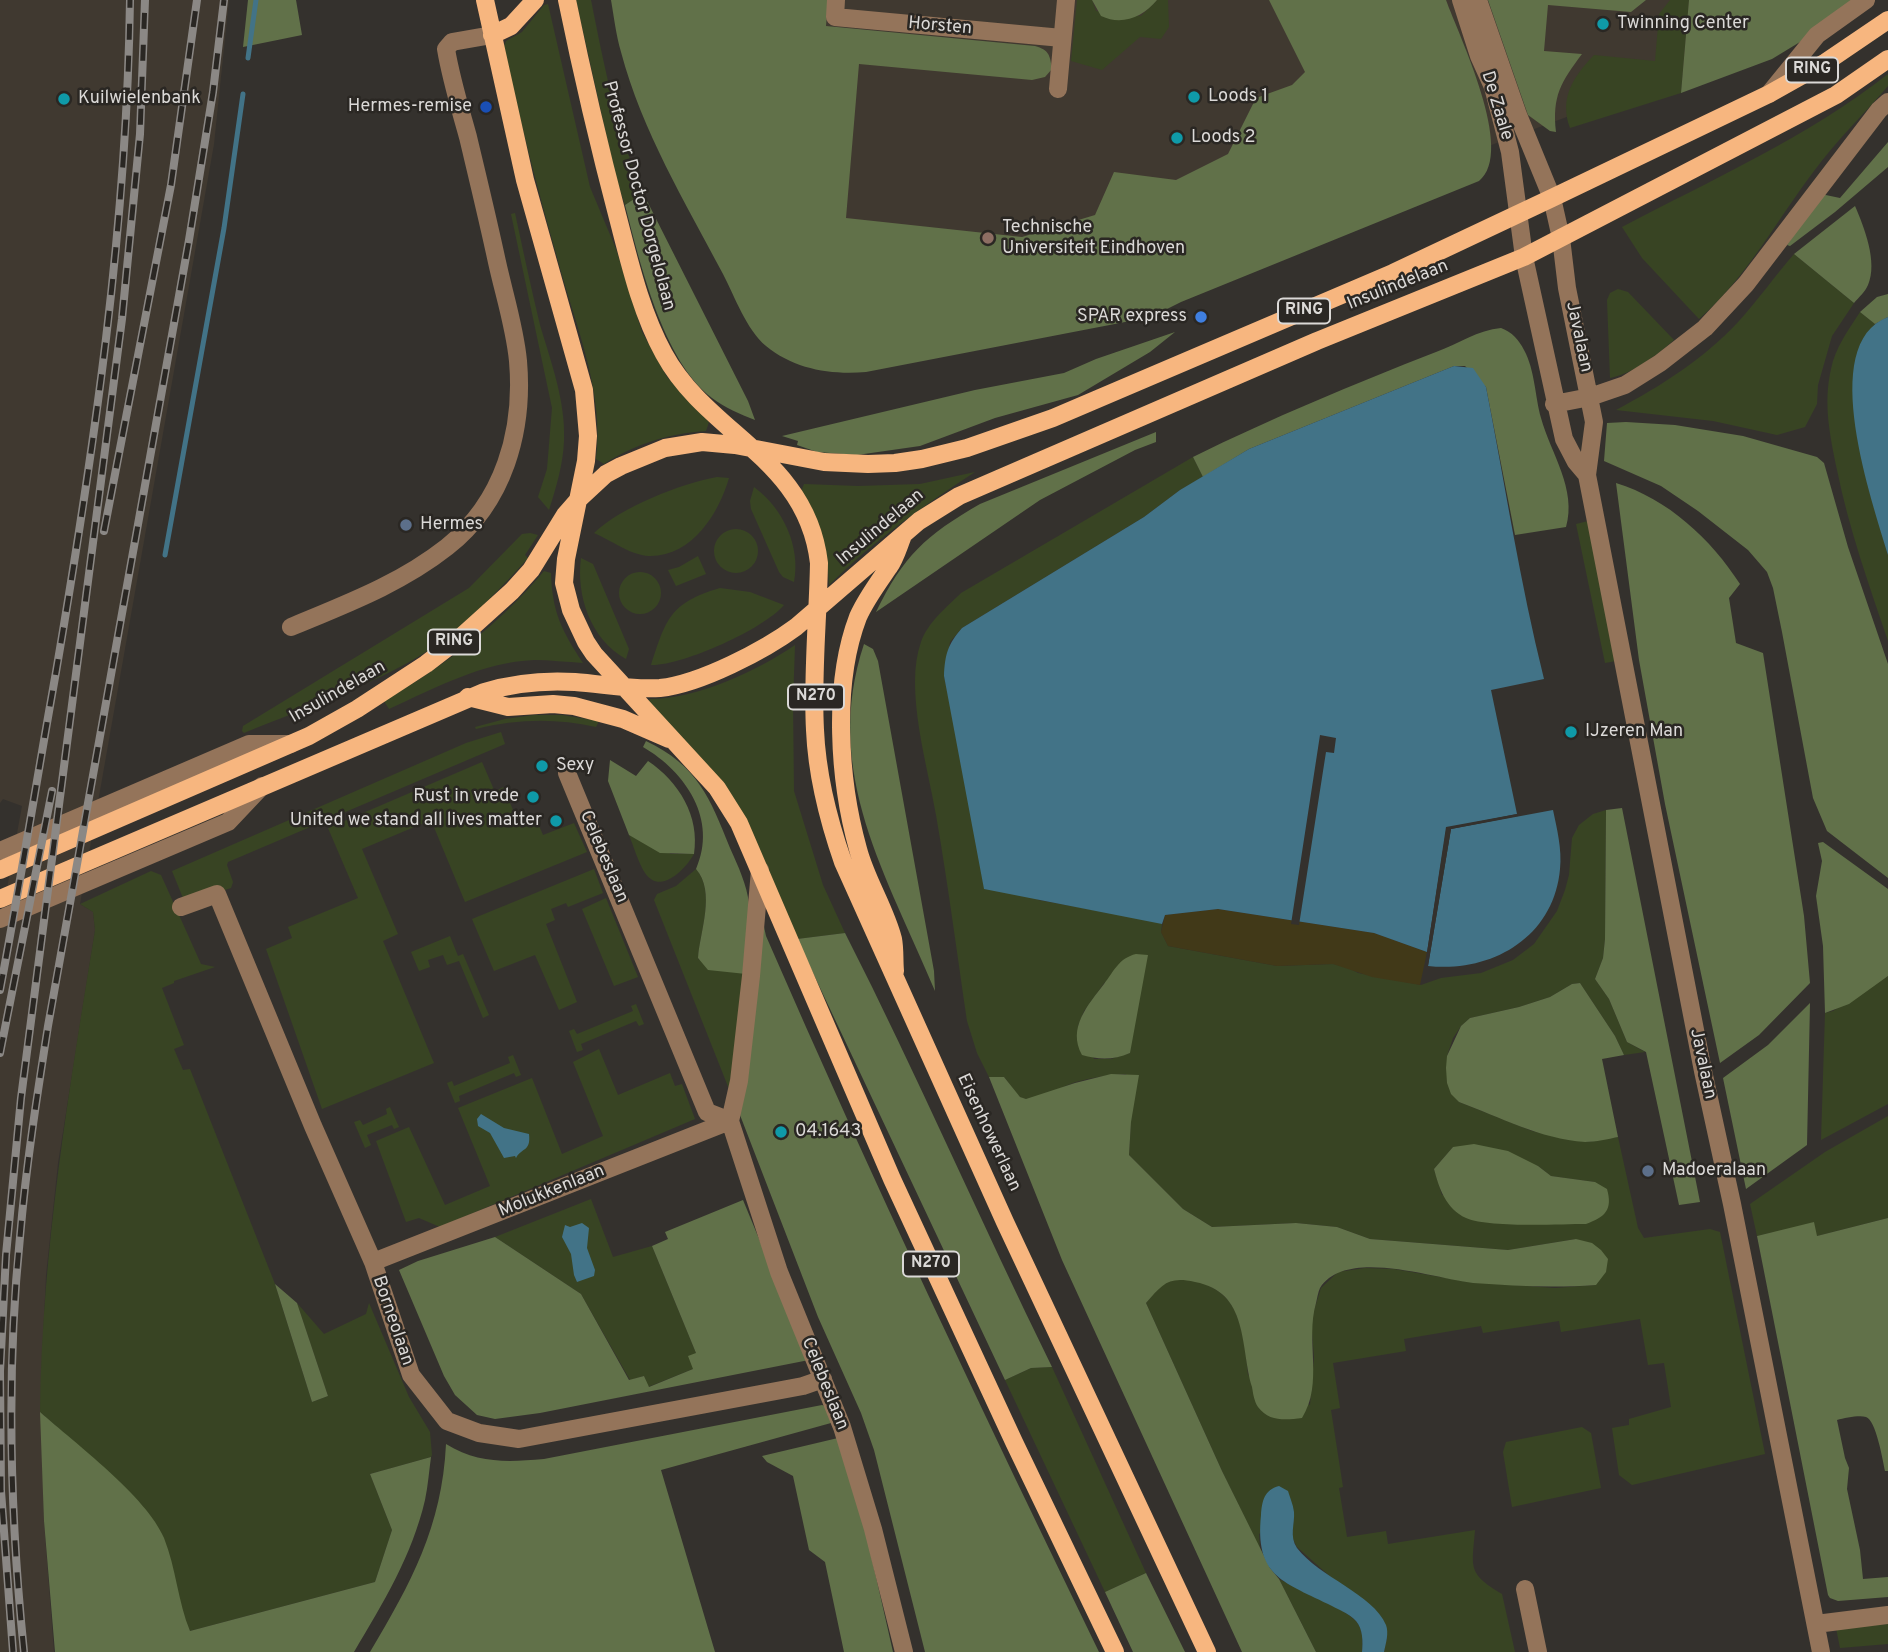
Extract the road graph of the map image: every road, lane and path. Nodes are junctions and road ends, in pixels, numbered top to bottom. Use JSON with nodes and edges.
{"nodes":[{"id":1,"x":485,"y":0,"type":"edge"},
{"id":2,"x":535,"y":0,"type":"edge"},
{"id":3,"x":567,"y":0,"type":"edge"},
{"id":4,"x":836,"y":0,"type":"edge"},
{"id":5,"x":1066,"y":0,"type":"edge"},
{"id":6,"x":1461,"y":0,"type":"edge"},
{"id":7,"x":1478,"y":0,"type":"edge"},
{"id":8,"x":1866,"y":0,"type":"edge"},
{"id":9,"x":1888,"y":20,"type":"edge"},
{"id":10,"x":492,"y":35,"type":"junction"},
{"id":11,"x":1062,"y":38,"type":"junction"},
{"id":12,"x":1888,"y":59,"type":"edge"},
{"id":13,"x":1058,"y":89,"type":"dead end"},
{"id":14,"x":1769,"y":93,"type":"junction"},
{"id":15,"x":1888,"y":102,"type":"edge"},
{"id":16,"x":1552,"y":198,"type":"junction"},
{"id":17,"x":1517,"y":214,"type":"junction"},
{"id":18,"x":1561,"y":238,"type":"junction"},
{"id":19,"x":1524,"y":257,"type":"junction"},
{"id":20,"x":1590,"y":397,"type":"junction"},
{"id":21,"x":1554,"y":404,"type":"junction"},
{"id":22,"x":755,"y":449,"type":"junction"},
{"id":23,"x":1587,"y":475,"type":"junction"},
{"id":24,"x":579,"y":499,"type":"junction"},
{"id":25,"x":905,"y":532,"type":"junction"},
{"id":26,"x":818,"y":609,"type":"junction"},
{"id":27,"x":291,"y":627,"type":"dead end"},
{"id":28,"x":625,"y":687,"type":"junction"},
{"id":29,"x":468,"y":697,"type":"junction"},
{"id":30,"x":676,"y":742,"type":"junction"},
{"id":31,"x":291,"y":744,"type":"junction"},
{"id":32,"x":567,"y":773,"type":"dead end"},
{"id":33,"x":264,"y":784,"type":"junction"},
{"id":34,"x":0,"y":851,"type":"edge"},
{"id":35,"x":0,"y":870,"type":"edge"},
{"id":36,"x":760,"y":870,"type":"junction"},
{"id":37,"x":0,"y":899,"type":"edge"},
{"id":38,"x":181,"y":907,"type":"dead end"},
{"id":39,"x":0,"y":919,"type":"edge"},
{"id":40,"x":896,"y":983,"type":"junction"},
{"id":41,"x":730,"y":1121,"type":"junction"},
{"id":42,"x":373,"y":1262,"type":"junction"},
{"id":43,"x":823,"y":1379,"type":"junction"},
{"id":44,"x":1525,"y":1589,"type":"dead end"},
{"id":45,"x":1888,"y":1615,"type":"edge"},
{"id":46,"x":1816,"y":1624,"type":"junction"},
{"id":47,"x":904,"y":1652,"type":"edge"},
{"id":48,"x":1115,"y":1652,"type":"edge"},
{"id":49,"x":1207,"y":1652,"type":"edge"},
{"id":50,"x":1538,"y":1652,"type":"edge"},
{"id":51,"x":1821,"y":1652,"type":"edge"}],
"edges":[{"from":1,"to":10,"type":"main road"},
{"from":2,"to":10,"type":"main road"},
{"from":3,"to":22,"type":"main road","name":"Professor Doctor Dorgelolaan"},
{"from":4,"to":11,"type":"street","name":"Horsten"},
{"from":5,"to":11,"type":"street"},
{"from":6,"to":17,"type":"street","name":"De Zaale"},
{"from":7,"to":16,"type":"street","name":"De Zaale"},
{"from":8,"to":14,"type":"street","name":"Insulindelaan"},
{"from":9,"to":14,"type":"main road","name":"Insulindelaan","number":"RING"},
{"from":10,"to":24,"type":"main road"},
{"from":10,"to":27,"type":"street"},
{"from":11,"to":13,"type":"street"},
{"from":12,"to":18,"type":"main road","name":"Insulindelaan","number":"RING"},
{"from":14,"to":16,"type":"main road","name":"Insulindelaan","number":"RING"},
{"from":15,"to":20,"type":"street"},
{"from":16,"to":17,"type":"main road","name":"Insulindelaan","number":"RING"},
{"from":16,"to":18,"type":"street","name":"Javalaan"},
{"from":17,"to":19,"type":"street","name":"Javalaan"},
{"from":17,"to":22,"type":"main road","name":"Insulindelaan","number":"RING"},
{"from":18,"to":19,"type":"main road","name":"Insulindelaan","number":"RING"},
{"from":18,"to":20,"type":"street","name":"Javalaan"},
{"from":19,"to":21,"type":"street","name":"Javalaan"},
{"from":19,"to":25,"type":"main road","name":"Insulindelaan","number":"RING"},
{"from":20,"to":21,"type":"street"},
{"from":20,"to":23,"type":"street","name":"Javalaan"},
{"from":21,"to":23,"type":"street","name":"Javalaan"},
{"from":22,"to":24,"type":"main road","number":"RING"},
{"from":22,"to":26,"type":"main road","name":"Professor Doctor Dorgelolaan"},
{"from":23,"to":46,"type":"street","name":"Javalaan"},
{"from":24,"to":28,"type":"main road"},
{"from":24,"to":31,"type":"main road","name":"Insulindelaan","number":"RING"},
{"from":25,"to":26,"type":"main road","name":"Insulindelaan","number":"RING"},
{"from":25,"to":40,"type":"main road"},
{"from":26,"to":28,"type":"main road","number":"RING"},
{"from":26,"to":40,"type":"main road","name":"Eisenhowerlaan","number":"N270"},
{"from":28,"to":29,"type":"main road","number":"RING"},
{"from":28,"to":30,"type":"main road","number":"N270"},
{"from":29,"to":30,"type":"main road"},
{"from":29,"to":33,"type":"main road","number":"RING"},
{"from":30,"to":36,"type":"main road","number":"N270"},
{"from":31,"to":34,"type":"street","name":"Insulindelaan"},
{"from":31,"to":35,"type":"main road","name":"Insulindelaan","number":"RING"},
{"from":32,"to":41,"type":"street","name":"Celebeslaan"},
{"from":33,"to":37,"type":"main road","number":"RING"},
{"from":33,"to":39,"type":"street"},
{"from":36,"to":41,"type":"street"},
{"from":36,"to":48,"type":"main road","number":"N270"},
{"from":38,"to":42,"type":"street","name":"Borneolaan"},
{"from":40,"to":49,"type":"main road","name":"Eisenhowerlaan","number":"N270"},
{"from":41,"to":42,"type":"street","name":"Molukkenlaan"},
{"from":41,"to":43,"type":"street","name":"Celebeslaan"},
{"from":42,"to":43,"type":"street","name":"Borneolaan"},
{"from":43,"to":47,"type":"street","name":"Celebeslaan"},
{"from":44,"to":50,"type":"street"},
{"from":45,"to":46,"type":"street"},
{"from":46,"to":51,"type":"street","name":"Javalaan"}]}
